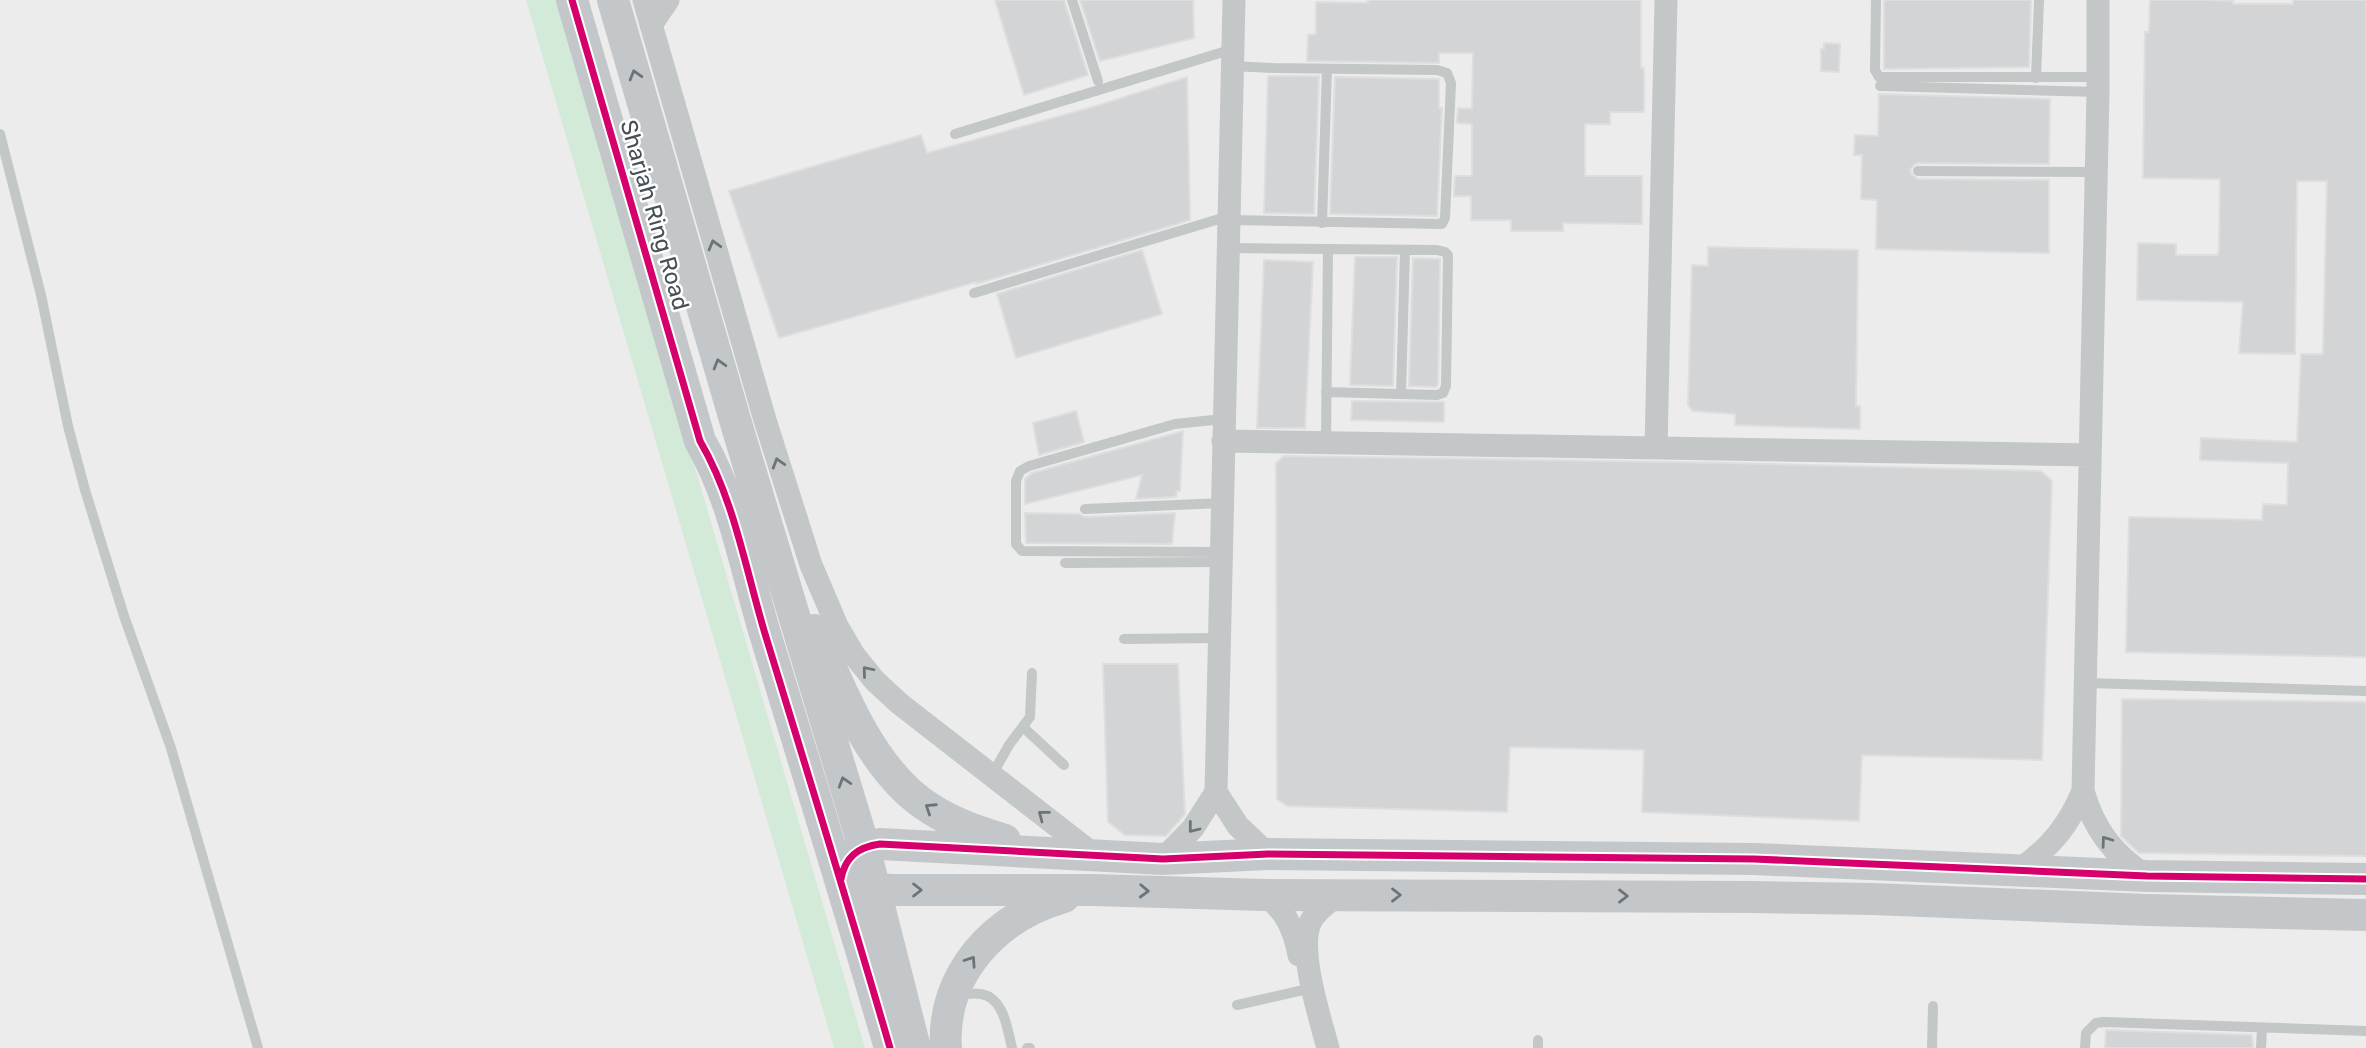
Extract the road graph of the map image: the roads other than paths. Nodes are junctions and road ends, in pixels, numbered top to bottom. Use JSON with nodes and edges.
{"nodes":[{"id":1,"x":572,"y":0,"type":"edge"},
{"id":2,"x":613,"y":0,"type":"edge"},
{"id":3,"x":644,"y":0,"type":"edge"},
{"id":4,"x":668,"y":0,"type":"edge"},
{"id":5,"x":1072,"y":0,"type":"edge"},
{"id":6,"x":1234,"y":0,"type":"edge"},
{"id":7,"x":1666,"y":0,"type":"edge"},
{"id":8,"x":1876,"y":0,"type":"edge"},
{"id":9,"x":2039,"y":0,"type":"edge"},
{"id":10,"x":2098,"y":0,"type":"edge"},
{"id":11,"x":651,"y":24,"type":"junction"},
{"id":12,"x":1233,"y":57,"type":"junction"},
{"id":13,"x":1327,"y":69,"type":"junction"},
{"id":14,"x":2036,"y":78,"type":"junction"},
{"id":15,"x":1098,"y":81,"type":"dead end"},
{"id":16,"x":2098,"y":85,"type":"junction"},
{"id":17,"x":1880,"y":86,"type":"dead end"},
{"id":18,"x":0,"y":134,"type":"edge"},
{"id":19,"x":955,"y":134,"type":"dead end"},
{"id":20,"x":1918,"y":171,"type":"dead end"},
{"id":21,"x":2096,"y":172,"type":"junction"},
{"id":22,"x":1229,"y":218,"type":"junction"},
{"id":23,"x":1322,"y":223,"type":"junction"},
{"id":24,"x":1228,"y":248,"type":"junction"},
{"id":25,"x":1328,"y":249,"type":"junction"},
{"id":26,"x":1405,"y":250,"type":"junction"},
{"id":27,"x":974,"y":293,"type":"dead end"},
{"id":28,"x":1326,"y":392,"type":"junction"},
{"id":29,"x":1401,"y":394,"type":"junction"},
{"id":30,"x":737,"y":430,"type":"junction"},
{"id":31,"x":1223,"y":430,"type":"junction"},
{"id":32,"x":700,"y":441,"type":"junction"},
{"id":33,"x":1326,"y":442,"type":"junction"},
{"id":34,"x":1656,"y":448,"type":"junction"},
{"id":35,"x":2090,"y":455,"type":"junction"},
{"id":36,"x":1222,"y":503,"type":"junction"},
{"id":37,"x":1085,"y":509,"type":"dead end"},
{"id":38,"x":1221,"y":557,"type":"junction"},
{"id":39,"x":1065,"y":564,"type":"dead end"},
{"id":40,"x":1219,"y":638,"type":"junction"},
{"id":41,"x":1124,"y":639,"type":"dead end"},
{"id":42,"x":1032,"y":673,"type":"dead end"},
{"id":43,"x":2086,"y":683,"type":"junction"},
{"id":44,"x":2366,"y":691,"type":"edge"},
{"id":45,"x":1023,"y":727,"type":"junction"},
{"id":46,"x":1064,"y":765,"type":"dead end"},
{"id":47,"x":992,"y":775,"type":"junction"},
{"id":48,"x":2083,"y":791,"type":"junction"},
{"id":49,"x":1216,"y":792,"type":"junction"},
{"id":50,"x":1063,"y":854,"type":"junction"},
{"id":51,"x":1268,"y":854,"type":"junction"},
{"id":52,"x":1097,"y":857,"type":"junction"},
{"id":53,"x":1163,"y":859,"type":"junction"},
{"id":54,"x":846,"y":863,"type":"junction"},
{"id":55,"x":2020,"y":869,"type":"junction"},
{"id":56,"x":2147,"y":876,"type":"junction"},
{"id":57,"x":2366,"y":879,"type":"edge"},
{"id":58,"x":875,"y":888,"type":"junction"},
{"id":59,"x":1093,"y":890,"type":"junction"},
{"id":60,"x":1339,"y":894,"type":"junction"},
{"id":61,"x":1265,"y":895,"type":"junction"},
{"id":62,"x":2366,"y":915,"type":"edge"},
{"id":63,"x":1311,"y":984,"type":"junction"},
{"id":64,"x":951,"y":1001,"type":"junction"},
{"id":65,"x":1237,"y":1005,"type":"dead end"},
{"id":66,"x":1933,"y":1006,"type":"dead end"},
{"id":67,"x":2262,"y":1028,"type":"junction"},
{"id":68,"x":2366,"y":1031,"type":"edge"},
{"id":69,"x":258,"y":1048,"type":"edge"},
{"id":70,"x":868,"y":1048,"type":"edge"},
{"id":71,"x":890,"y":1048,"type":"edge"},
{"id":72,"x":915,"y":1048,"type":"edge"},
{"id":73,"x":946,"y":1048,"type":"edge"},
{"id":74,"x":1012,"y":1048,"type":"edge"},
{"id":75,"x":1328,"y":1048,"type":"edge"},
{"id":76,"x":1932,"y":1048,"type":"edge"},
{"id":77,"x":2085,"y":1048,"type":"edge"},
{"id":78,"x":2261,"y":1048,"type":"edge"}],
"edges":[{"from":1,"to":32,"type":"street","name":"Sharjah Ring Road"},
{"from":30,"to":2,"type":"street","one_way":true},
{"from":3,"to":11,"type":"street"},
{"from":4,"to":11,"type":"street"},
{"from":5,"to":15,"type":"lane"},
{"from":6,"to":12,"type":"street"},
{"from":7,"to":34,"type":"street"},
{"from":8,"to":14,"type":"lane"},
{"from":9,"to":14,"type":"lane"},
{"from":10,"to":16,"type":"street"},
{"from":47,"to":11,"type":"street","one_way":true},
{"from":12,"to":13,"type":"lane"},
{"from":12,"to":19,"type":"lane"},
{"from":12,"to":22,"type":"street"},
{"from":13,"to":23,"type":"lane"},
{"from":13,"to":23,"type":"lane"},
{"from":14,"to":16,"type":"lane"},
{"from":16,"to":17,"type":"lane"},
{"from":16,"to":21,"type":"street"},
{"from":18,"to":69,"type":"lane"},
{"from":20,"to":21,"type":"lane"},
{"from":21,"to":35,"type":"street"},
{"from":22,"to":23,"type":"lane"},
{"from":22,"to":24,"type":"street"},
{"from":22,"to":27,"type":"lane"},
{"from":24,"to":25,"type":"lane"},
{"from":24,"to":31,"type":"street"},
{"from":25,"to":26,"type":"lane"},
{"from":25,"to":28,"type":"lane"},
{"from":26,"to":29,"type":"lane"},
{"from":26,"to":29,"type":"lane"},
{"from":28,"to":29,"type":"lane"},
{"from":28,"to":33,"type":"lane"},
{"from":50,"to":30,"type":"street","one_way":true},
{"from":54,"to":30,"type":"street","one_way":true},
{"from":31,"to":33,"type":"street"},
{"from":31,"to":36,"type":"street"},
{"from":31,"to":38,"type":"lane"},
{"from":32,"to":54,"type":"street"},
{"from":32,"to":70,"type":"street"},
{"from":33,"to":34,"type":"street"},
{"from":34,"to":35,"type":"street"},
{"from":35,"to":43,"type":"street"},
{"from":36,"to":37,"type":"lane"},
{"from":36,"to":38,"type":"street"},
{"from":38,"to":39,"type":"lane"},
{"from":38,"to":40,"type":"street"},
{"from":40,"to":41,"type":"lane"},
{"from":40,"to":49,"type":"street"},
{"from":42,"to":45,"type":"lane"},
{"from":43,"to":44,"type":"lane"},
{"from":43,"to":48,"type":"street"},
{"from":45,"to":46,"type":"lane"},
{"from":45,"to":47,"type":"lane"},
{"from":52,"to":47,"type":"street","one_way":true},
{"from":48,"to":55,"type":"street"},
{"from":56,"to":48,"type":"street","one_way":true},
{"from":49,"to":51,"type":"street"},
{"from":49,"to":53,"type":"street","one_way":true},
{"from":50,"to":52,"type":"street"},
{"from":50,"to":54,"type":"street"},
{"from":51,"to":53,"type":"street"},
{"from":51,"to":55,"type":"street"},
{"from":52,"to":53,"type":"street"},
{"from":54,"to":58,"type":"street"},
{"from":54,"to":71,"type":"street"},
{"from":55,"to":56,"type":"street"},
{"from":56,"to":57,"type":"street"},
{"from":58,"to":59,"type":"street","one_way":true},
{"from":58,"to":72,"type":"street"},
{"from":59,"to":61,"type":"street","one_way":true},
{"from":64,"to":59,"type":"street","one_way":true},
{"from":60,"to":61,"type":"street"},
{"from":60,"to":62,"type":"street","one_way":true},
{"from":60,"to":63,"type":"street"},
{"from":61,"to":63,"type":"street"},
{"from":63,"to":65,"type":"lane"},
{"from":63,"to":75,"type":"street"},
{"from":64,"to":73,"type":"street"},
{"from":64,"to":74,"type":"lane"},
{"from":66,"to":76,"type":"lane"},
{"from":67,"to":68,"type":"lane"},
{"from":67,"to":77,"type":"lane"},
{"from":67,"to":78,"type":"lane"}]}
